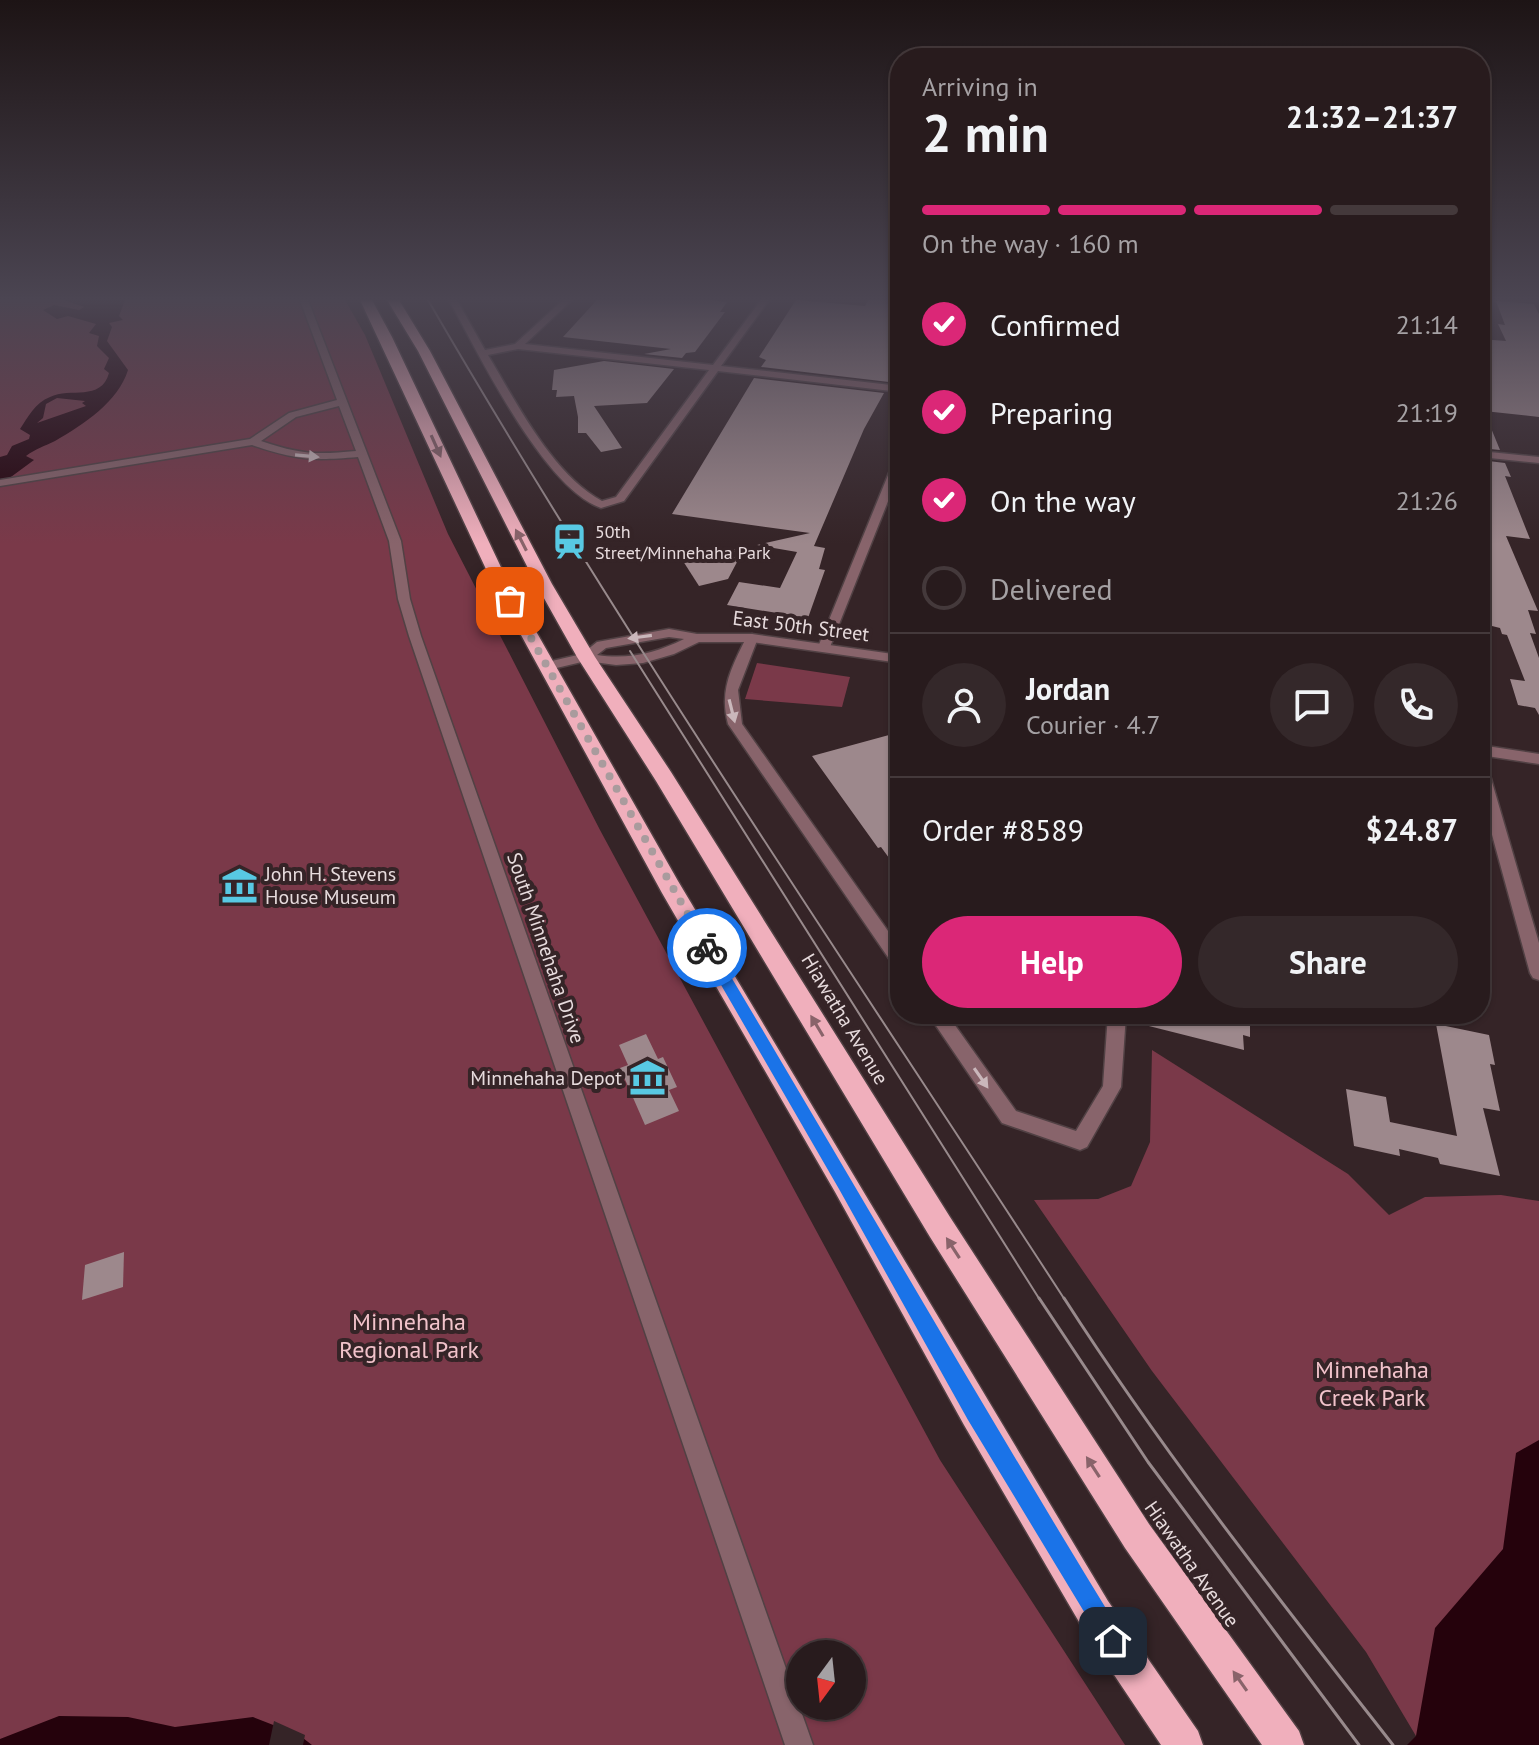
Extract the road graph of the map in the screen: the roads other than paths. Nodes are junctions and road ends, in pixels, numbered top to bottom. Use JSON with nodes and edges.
{"nodes":[{"id":1,"x":335,"y":381,"type":"edge"},
{"id":2,"x":406,"y":381,"type":"edge"},
{"id":3,"x":440,"y":381,"type":"edge"},
{"id":4,"x":500,"y":381,"type":"edge"},
{"id":5,"x":705,"y":381,"type":"edge"},
{"id":6,"x":833,"y":381,"type":"edge"},
{"id":7,"x":890,"y":388,"type":"edge"},
{"id":8,"x":343,"y":402,"type":"junction"},
{"id":9,"x":253,"y":442,"type":"junction"},
{"id":10,"x":363,"y":454,"type":"junction"},
{"id":11,"x":1490,"y":455,"type":"edge"},
{"id":12,"x":1539,"y":460,"type":"edge"},
{"id":13,"x":0,"y":483,"type":"edge"},
{"id":14,"x":890,"y":483,"type":"edge"},
{"id":15,"x":697,"y":638,"type":"junction"},
{"id":16,"x":752,"y":638,"type":"junction"},
{"id":17,"x":824,"y":647,"type":"junction"},
{"id":18,"x":586,"y":657,"type":"junction"},
{"id":19,"x":890,"y":657,"type":"edge"},
{"id":20,"x":548,"y":666,"type":"junction"},
{"id":21,"x":1490,"y":752,"type":"edge"},
{"id":22,"x":1539,"y":759,"type":"edge"},
{"id":23,"x":1490,"y":800,"type":"edge"},
{"id":24,"x":890,"y":947,"type":"edge"},
{"id":25,"x":1539,"y":973,"type":"edge"},
{"id":26,"x":944,"y":1024,"type":"edge"},
{"id":27,"x":1116,"y":1024,"type":"edge"},
{"id":28,"x":799,"y":1745,"type":"edge"},
{"id":29,"x":1184,"y":1745,"type":"edge"},
{"id":30,"x":1285,"y":1745,"type":"edge"}],
"edges":[{"from":1,"to":8,"type":"street","name":"South Minnehaha Drive"},
{"from":2,"to":20,"type":"highway","one_way":true},
{"from":18,"to":3,"type":"highway","name":"Hiawatha Avenue","one_way":true},
{"from":4,"to":5,"type":"street"},
{"from":6,"to":7,"type":"street"},
{"from":8,"to":9,"type":"street"},
{"from":8,"to":10,"type":"street","name":"South Minnehaha Drive"},
{"from":9,"to":10,"type":"street","one_way":true},
{"from":9,"to":13,"type":"street"},
{"from":10,"to":28,"type":"street","name":"South Minnehaha Drive"},
{"from":11,"to":12,"type":"street"},
{"from":14,"to":17,"type":"street"},
{"from":15,"to":16,"type":"street","name":"East 50th Street"},
{"from":15,"to":18,"type":"street","name":"East 50th Street"},
{"from":15,"to":18,"type":"street","name":"East 50th Street","one_way":true},
{"from":16,"to":17,"type":"street","name":"East 50th Street"},
{"from":16,"to":24,"type":"street","one_way":true},
{"from":17,"to":19,"type":"street","name":"East 50th Street"},
{"from":18,"to":20,"type":"street","name":"East 50th Street"},
{"from":30,"to":18,"type":"highway","name":"Hiawatha Avenue","one_way":true},
{"from":20,"to":29,"type":"highway"},
{"from":21,"to":22,"type":"street"},
{"from":23,"to":25,"type":"street"},
{"from":26,"to":27,"type":"street","one_way":true}]}
